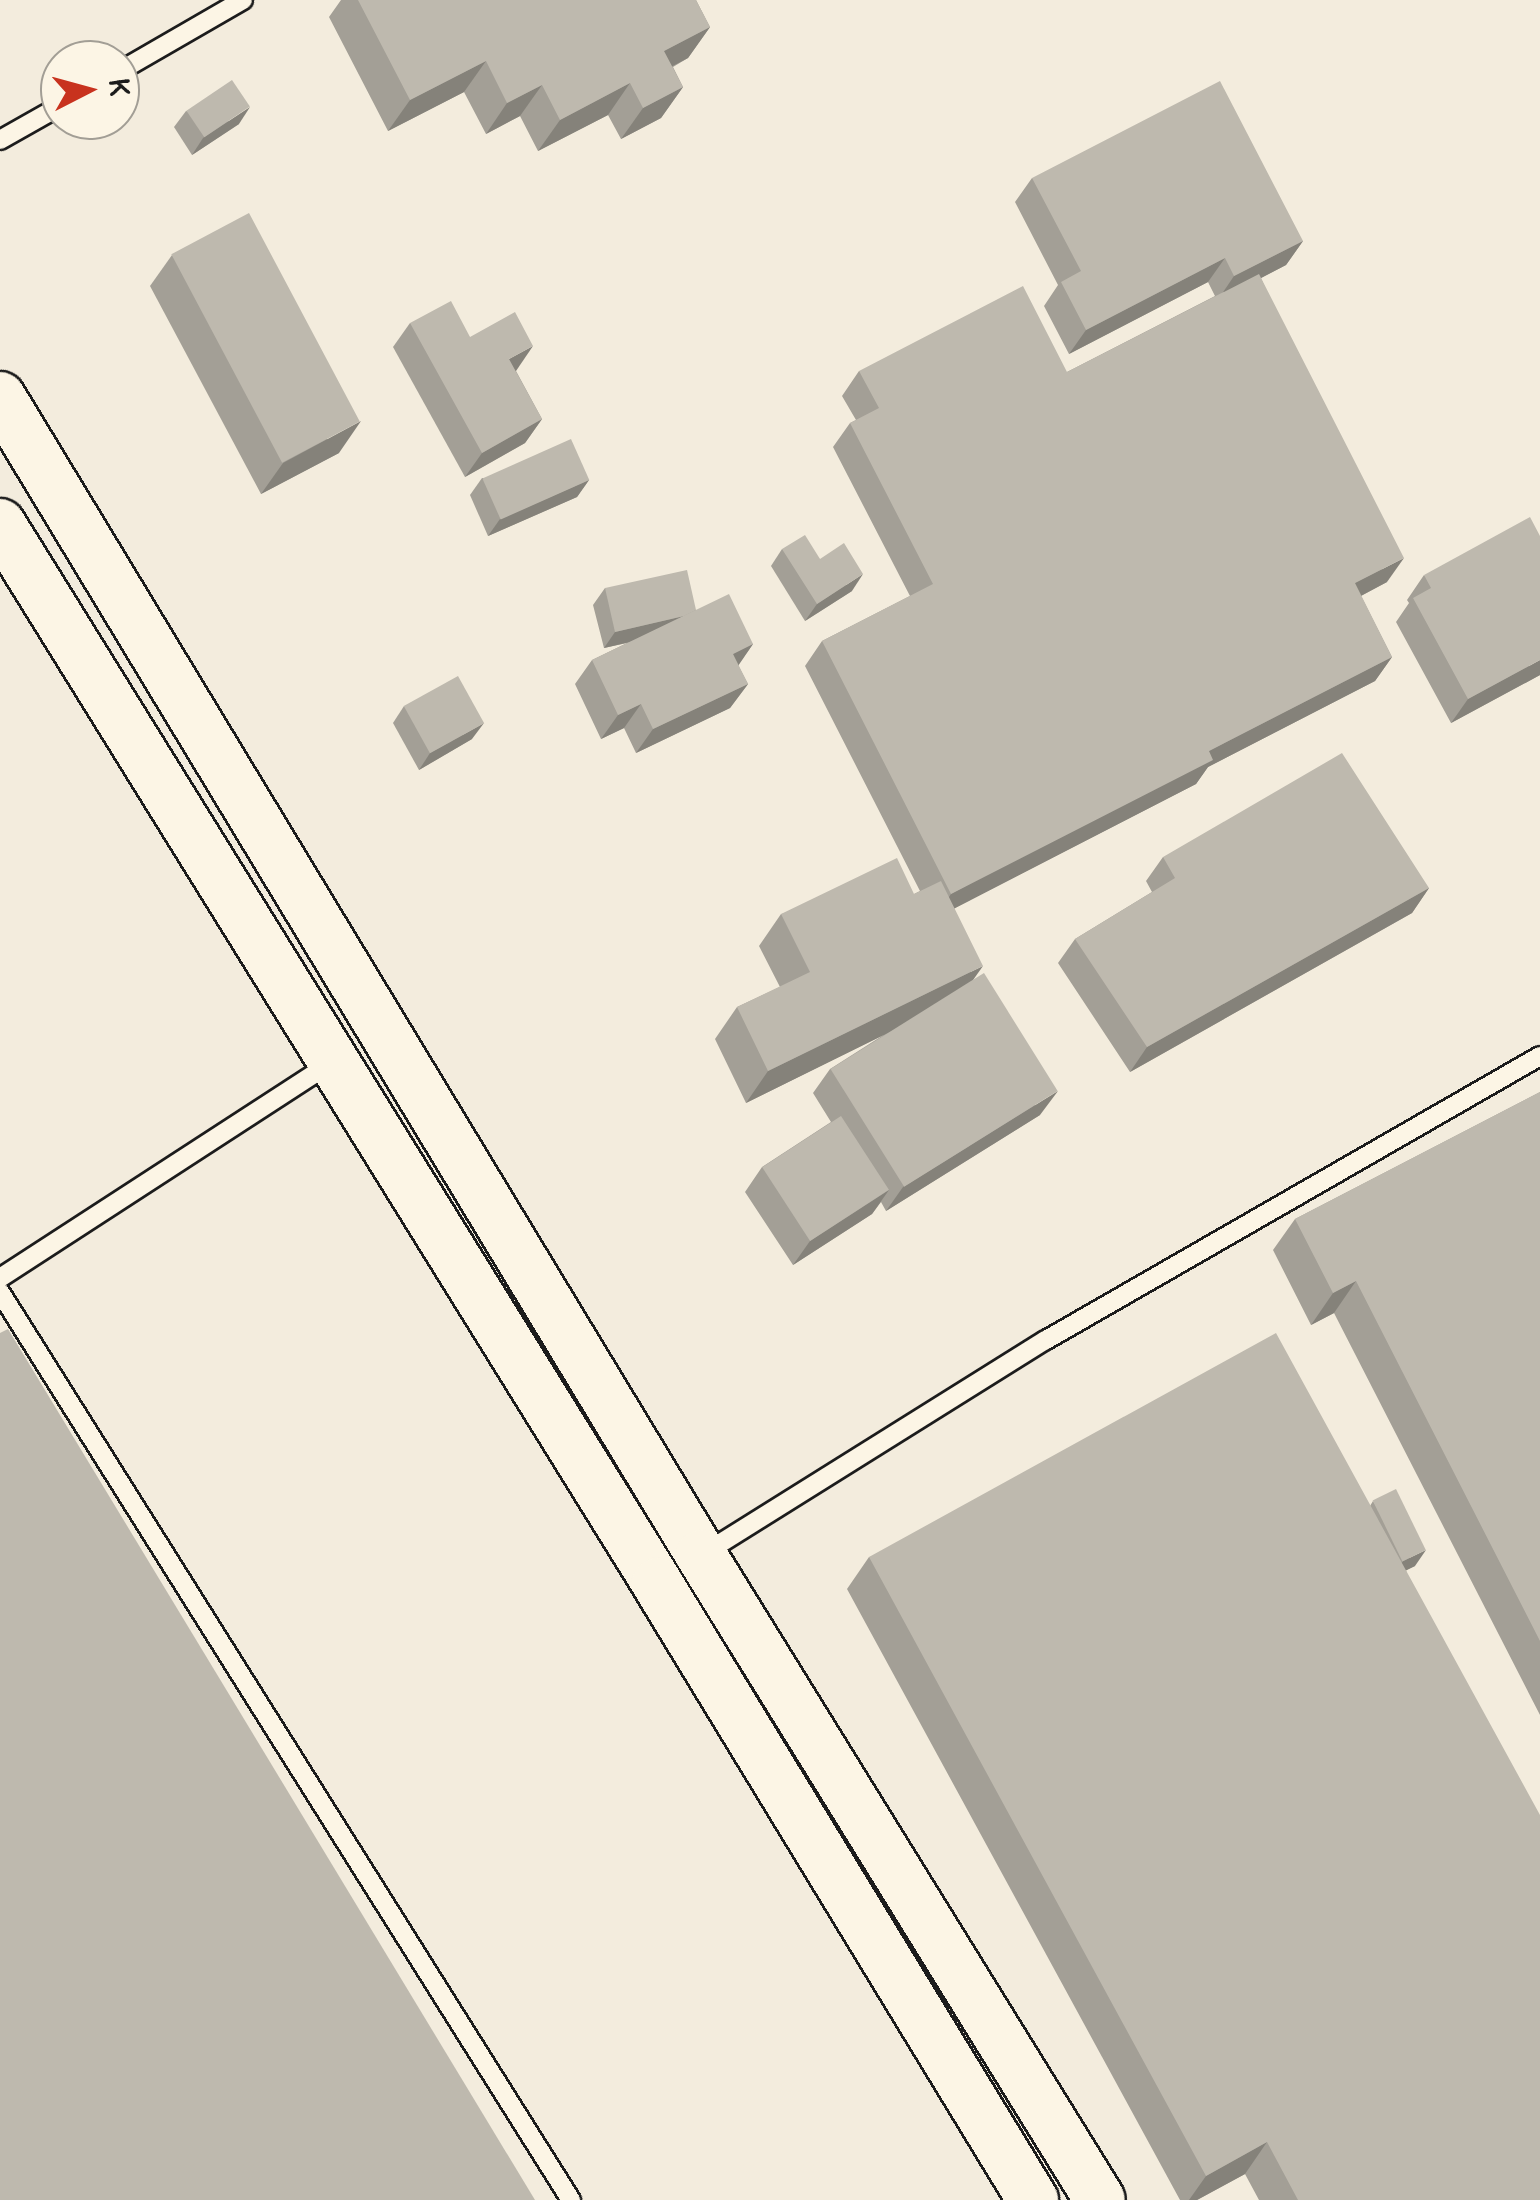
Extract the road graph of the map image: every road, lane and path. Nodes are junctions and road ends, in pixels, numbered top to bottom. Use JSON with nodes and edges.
{"nodes":[{"id":1,"x":244,"y":0,"type":"edge"},
{"id":2,"x":140,"y":60,"type":"edge"},
{"id":3,"x":40,"y":117,"type":"edge"},
{"id":4,"x":0,"y":140,"type":"edge"},
{"id":5,"x":0,"y":397,"type":"edge"},
{"id":6,"x":0,"y":524,"type":"edge"},
{"id":7,"x":1540,"y":1056,"type":"edge"},
{"id":8,"x":335,"y":1062,"type":"junction"},
{"id":9,"x":0,"y":1278,"type":"edge"},
{"id":10,"x":0,"y":1292,"type":"edge"},
{"id":11,"x":679,"y":1569,"type":"junction"},
{"id":12,"x":571,"y":2200,"type":"edge"},
{"id":13,"x":1033,"y":2200,"type":"edge"},
{"id":14,"x":1100,"y":2200,"type":"edge"}],
"edges":[{"from":1,"to":2,"type":"lane"},
{"from":3,"to":4,"type":"lane"},
{"from":5,"to":11,"type":"street"},
{"from":6,"to":8,"type":"street"},
{"from":7,"to":11,"type":"lane"},
{"from":8,"to":9,"type":"lane"},
{"from":8,"to":11,"type":"street"},
{"from":10,"to":12,"type":"lane"},
{"from":11,"to":13,"type":"street"},
{"from":11,"to":14,"type":"street"}]}
